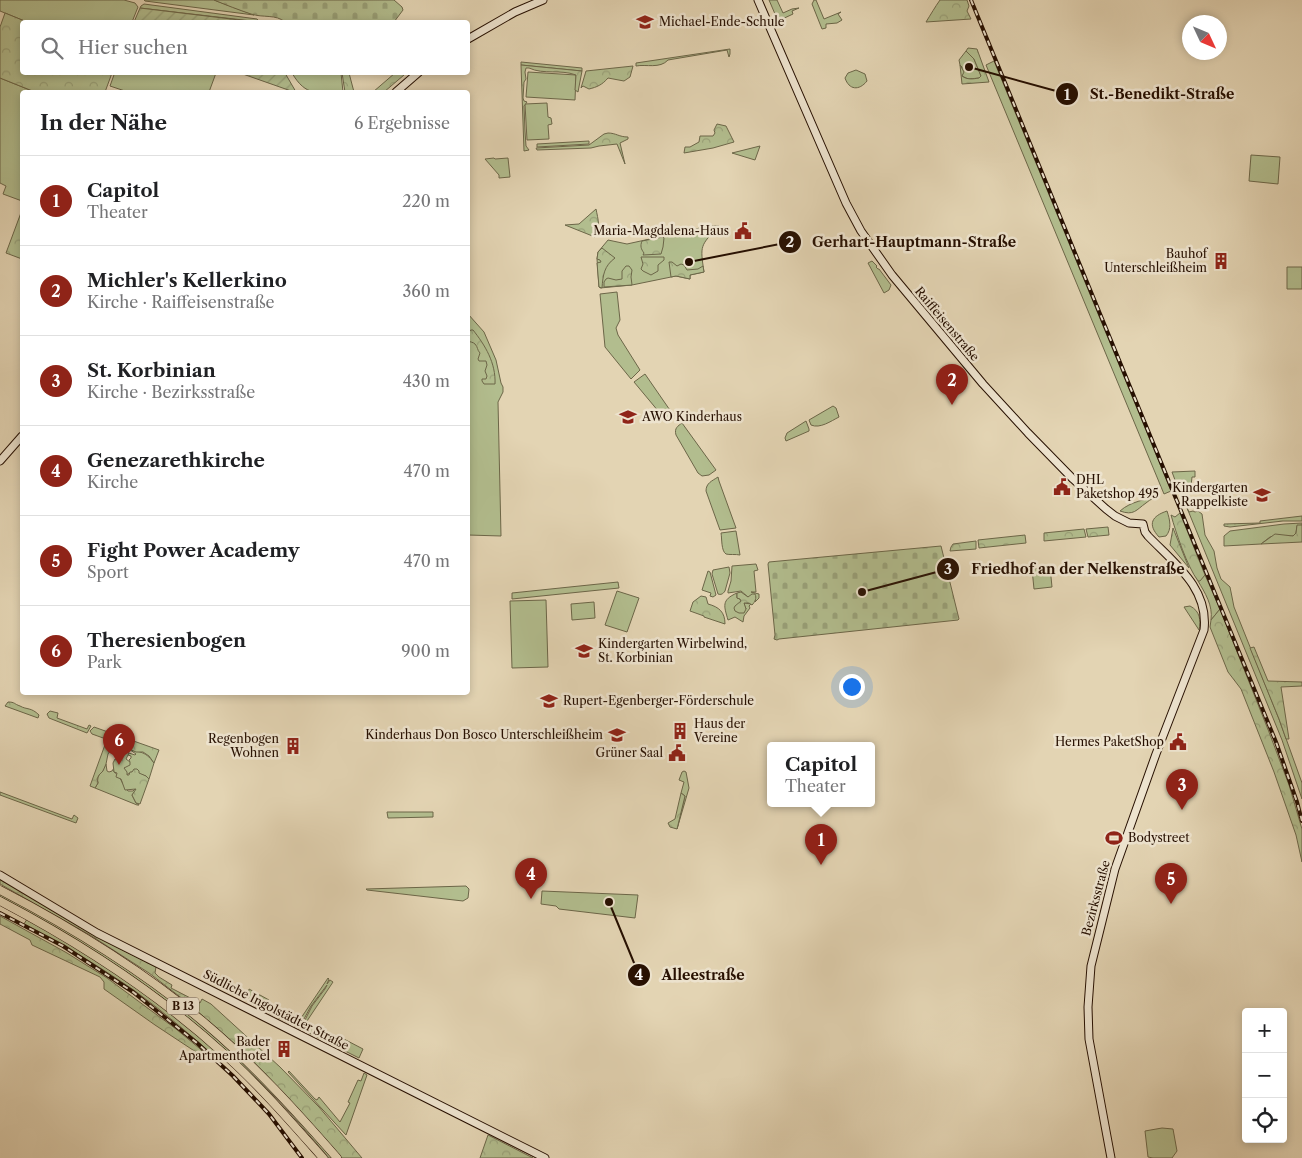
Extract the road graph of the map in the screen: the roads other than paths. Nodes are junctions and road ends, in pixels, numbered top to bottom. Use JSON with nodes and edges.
{"nodes":[{"id":1,"x":543,"y":0,"type":"edge"},
{"id":2,"x":758,"y":0,"type":"edge"},
{"id":3,"x":470,"y":38,"type":"edge"},
{"id":4,"x":416,"y":75,"type":"edge"},
{"id":5,"x":398,"y":90,"type":"edge"},
{"id":6,"x":20,"y":438,"type":"edge"},
{"id":7,"x":0,"y":461,"type":"edge"},
{"id":8,"x":1199,"y":598,"type":"joint"},
{"id":9,"x":0,"y":875,"type":"edge"},
{"id":10,"x":0,"y":890,"type":"edge"},
{"id":11,"x":0,"y":901,"type":"edge"},
{"id":12,"x":323,"y":1158,"type":"edge"},
{"id":13,"x":337,"y":1158,"type":"edge"},
{"id":14,"x":546,"y":1158,"type":"edge"},
{"id":15,"x":1111,"y":1158,"type":"edge"}],
"edges":[{"from":1,"to":3,"type":"street"},
{"from":2,"to":8,"type":"street","name":"Raiffeisenstraße"},
{"from":4,"to":5,"type":"street"},
{"from":6,"to":7,"type":"street"},
{"from":8,"to":15,"type":"street","name":"Bezirksstraße"},
{"from":9,"to":14,"type":"street","name":"Südliche Ingolstädter Straße"},
{"from":10,"to":13,"type":"main road","number":"B 13"},
{"from":11,"to":12,"type":"main road","number":"B 13"}]}
